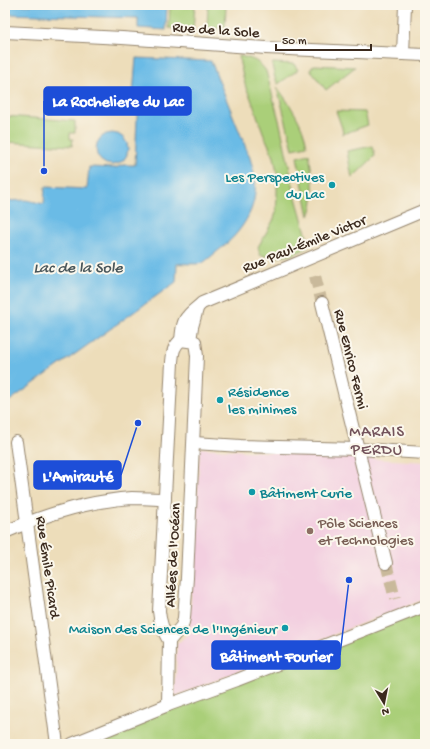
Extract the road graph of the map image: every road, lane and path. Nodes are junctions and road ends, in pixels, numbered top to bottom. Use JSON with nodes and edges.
{"nodes":[{"id":1,"x":405,"y":5,"type":"edge"},
{"id":2,"x":5,"y":32,"type":"edge"},
{"id":3,"x":403,"y":54,"type":"junction"},
{"id":4,"x":425,"y":55,"type":"edge"},
{"id":5,"x":425,"y":210,"type":"edge"},
{"id":6,"x":322,"y":303,"type":"tunnel mouth"},
{"id":7,"x":186,"y":341,"type":"junction"},
{"id":8,"x":16,"y":442,"type":"dead end"},
{"id":9,"x":194,"y":443,"type":"junction"},
{"id":10,"x":358,"y":449,"type":"junction"},
{"id":11,"x":425,"y":453,"type":"edge"},
{"id":12,"x":165,"y":499,"type":"junction"},
{"id":13,"x":27,"y":523,"type":"junction"},
{"id":14,"x":5,"y":532,"type":"edge"},
{"id":15,"x":386,"y":563,"type":"tunnel mouth"},
{"id":16,"x":425,"y":606,"type":"edge"},
{"id":17,"x":169,"y":641,"type":"junction"},
{"id":18,"x":168,"y":705,"type":"junction"},
{"id":19,"x":57,"y":744,"type":"edge"},
{"id":20,"x":72,"y":744,"type":"edge"}],
"edges":[{"from":1,"to":3,"type":"street"},
{"from":2,"to":3,"type":"street","name":"Rue de la Sole"},
{"from":3,"to":4,"type":"street","name":"Rue de la Sole"},
{"from":5,"to":7,"type":"street","name":"Rue Paul-Émile Victor"},
{"from":6,"to":10,"type":"street","name":"Rue Enrico Fermi"},
{"from":7,"to":9,"type":"street","name":"Allées de l'Océan"},
{"from":7,"to":12,"type":"street","name":"Allées de l'Océan"},
{"from":8,"to":13,"type":"street","name":"Rue Émile Picard"},
{"from":9,"to":10,"type":"street"},
{"from":9,"to":17,"type":"street","name":"Allées de l'Océan"},
{"from":10,"to":11,"type":"street"},
{"from":10,"to":15,"type":"street","name":"Rue Enrico Fermi"},
{"from":12,"to":13,"type":"street"},
{"from":12,"to":17,"type":"street","name":"Allées de l'Océan"},
{"from":13,"to":14,"type":"street"},
{"from":13,"to":19,"type":"street","name":"Rue Émile Picard"},
{"from":16,"to":18,"type":"street"},
{"from":17,"to":18,"type":"street"},
{"from":18,"to":20,"type":"street"}]}
